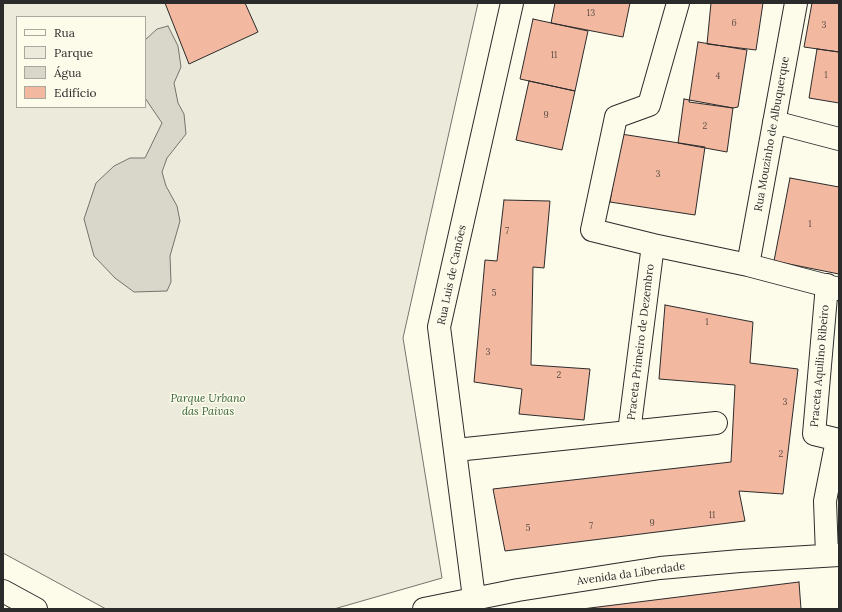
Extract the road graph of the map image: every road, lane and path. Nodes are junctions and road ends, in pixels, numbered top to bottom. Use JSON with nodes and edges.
{"nodes":[{"id":1,"x":512,"y":3,"type":"edge"},
{"id":2,"x":678,"y":3,"type":"edge"},
{"id":3,"x":796,"y":3,"type":"edge"},
{"id":4,"x":774,"y":122,"type":"junction"},
{"id":5,"x":839,"y":139,"type":"edge"},
{"id":6,"x":653,"y":245,"type":"junction"},
{"id":7,"x":748,"y":265,"type":"junction"},
{"id":8,"x":833,"y":287,"type":"edge"},
{"id":9,"x":716,"y":423,"type":"dead end"},
{"id":10,"x":629,"y":432,"type":"junction"},
{"id":11,"x":838,"y":440,"type":"edge"},
{"id":12,"x":456,"y":450,"type":"junction"},
{"id":13,"x":833,"y":555,"type":"edge"},
{"id":14,"x":3,"y":591,"type":"edge"},
{"id":15,"x":474,"y":598,"type":"junction"},
{"id":16,"x":36,"y":609,"type":"edge"},
{"id":17,"x":424,"y":609,"type":"edge"}],
"edges":[{"from":1,"to":12,"type":"street","name":"Rua Luis de Camões"},
{"from":2,"to":6,"type":"street"},
{"from":3,"to":4,"type":"street","name":"Rua Mouzinho de Albuquerque"},
{"from":4,"to":5,"type":"street"},
{"from":4,"to":7,"type":"street","name":"Rua Mouzinho de Albuquerque"},
{"from":6,"to":7,"type":"street"},
{"from":6,"to":10,"type":"street","name":"Praceta Primeiro de Dezembro"},
{"from":7,"to":8,"type":"street"},
{"from":8,"to":11,"type":"street","name":"Praceta Aquilino Ribeiro"},
{"from":9,"to":10,"type":"street"},
{"from":10,"to":12,"type":"street","name":"Praceta Primeiro de Dezembro"},
{"from":11,"to":13,"type":"street"},
{"from":12,"to":15,"type":"street","name":"Rua Luis de Camões"},
{"from":13,"to":15,"type":"street","name":"Avenida da Liberdade"},
{"from":14,"to":16,"type":"street"},
{"from":15,"to":17,"type":"street","name":"Avenida da Liberdade"}]}
